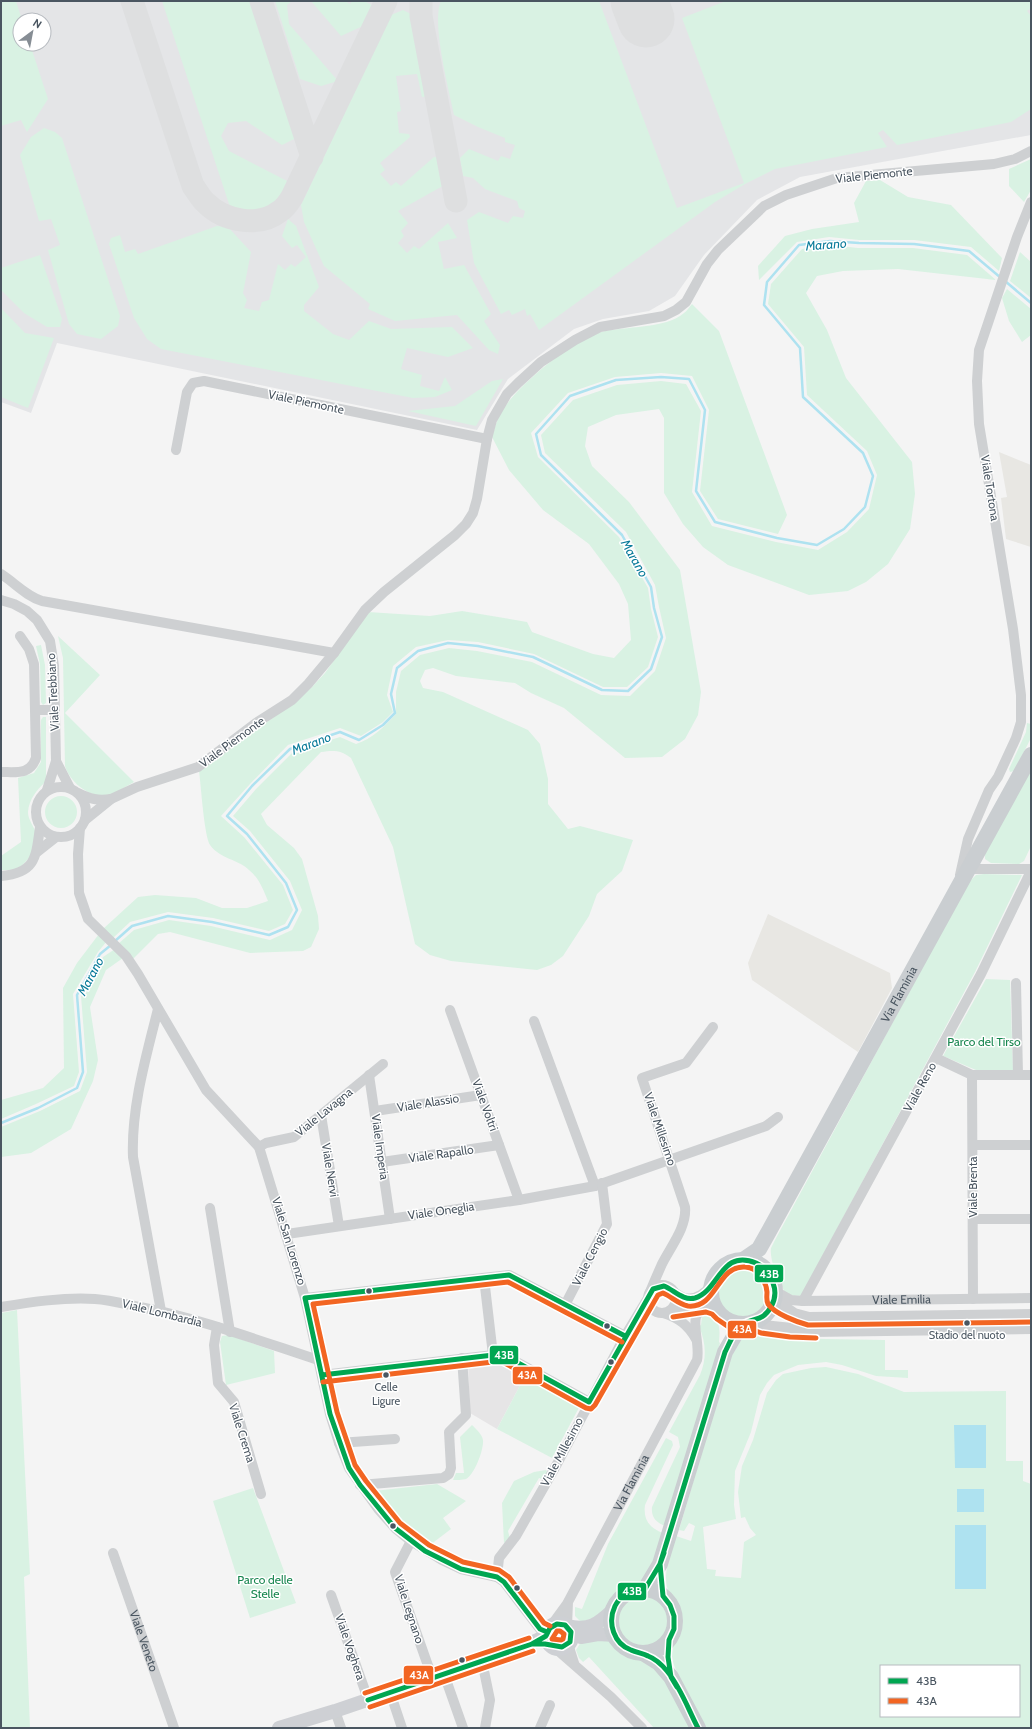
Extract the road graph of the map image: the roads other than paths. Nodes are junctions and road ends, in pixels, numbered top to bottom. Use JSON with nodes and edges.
{"nodes":[{"id":1,"x":1031,"y":151,"type":"edge"},
{"id":2,"x":1031,"y":202,"type":"edge"},
{"id":3,"x":487,"y":439,"type":"junction"},
{"id":4,"x":176,"y":450,"type":"dead end"},
{"id":5,"x":1,"y":574,"type":"edge"},
{"id":6,"x":1,"y":600,"type":"edge"},
{"id":7,"x":20,"y":636,"type":"dead end"},
{"id":8,"x":334,"y":654,"type":"junction"},
{"id":9,"x":35,"y":710,"type":"junction"},
{"id":10,"x":55,"y":710,"type":"junction"},
{"id":11,"x":1031,"y":755,"type":"edge"},
{"id":12,"x":56,"y":761,"type":"junction"},
{"id":13,"x":1,"y":772,"type":"edge"},
{"id":14,"x":998,"y":777,"type":"junction"},
{"id":15,"x":47,"y":790,"type":"junction"},
{"id":16,"x":74,"y":791,"type":"junction"},
{"id":17,"x":1009,"y":796,"type":"junction"},
{"id":18,"x":111,"y":799,"type":"junction"},
{"id":19,"x":83,"y":824,"type":"junction"},
{"id":20,"x":40,"y":827,"type":"junction"},
{"id":21,"x":59,"y":837,"type":"junction"},
{"id":22,"x":37,"y":852,"type":"junction"},
{"id":23,"x":78,"y":854,"type":"junction"},
{"id":24,"x":968,"y":869,"type":"junction"},
{"id":25,"x":1031,"y":870,"type":"edge"},
{"id":26,"x":1,"y":876,"type":"edge"},
{"id":27,"x":956,"y":890,"type":"junction"},
{"id":28,"x":1016,"y":983,"type":"dead end"},
{"id":29,"x":158,"y":1009,"type":"junction"},
{"id":30,"x":450,"y":1010,"type":"dead end"},
{"id":31,"x":534,"y":1021,"type":"dead end"},
{"id":32,"x":713,"y":1028,"type":"dead end"},
{"id":33,"x":936,"y":1058,"type":"junction"},
{"id":34,"x":383,"y":1064,"type":"dead end"},
{"id":35,"x":369,"y":1075,"type":"junction"},
{"id":36,"x":972,"y":1075,"type":"junction"},
{"id":37,"x":1018,"y":1075,"type":"junction"},
{"id":38,"x":1031,"y":1075,"type":"edge"},
{"id":39,"x":481,"y":1096,"type":"junction"},
{"id":40,"x":375,"y":1111,"type":"junction"},
{"id":41,"x":321,"y":1115,"type":"junction"},
{"id":42,"x":778,"y":1117,"type":"dead end"},
{"id":43,"x":972,"y":1145,"type":"junction"},
{"id":44,"x":1031,"y":1145,"type":"edge"},
{"id":45,"x":499,"y":1146,"type":"junction"},
{"id":46,"x":259,"y":1147,"type":"junction"},
{"id":47,"x":670,"y":1159,"type":"junction"},
{"id":48,"x":382,"y":1162,"type":"junction"},
{"id":49,"x":599,"y":1184,"type":"junction"},
{"id":50,"x":519,"y":1200,"type":"junction"},
{"id":51,"x":210,"y":1208,"type":"dead end"},
{"id":52,"x":390,"y":1219,"type":"junction"},
{"id":53,"x":973,"y":1219,"type":"junction"},
{"id":54,"x":1031,"y":1219,"type":"edge"},
{"id":55,"x":339,"y":1226,"type":"junction"},
{"id":56,"x":768,"y":1233,"type":"junction"},
{"id":57,"x":287,"y":1234,"type":"junction"},
{"id":58,"x":743,"y":1260,"type":"junction"},
{"id":59,"x":662,"y":1264,"type":"junction"},
{"id":60,"x":771,"y":1276,"type":"junction"},
{"id":61,"x":484,"y":1278,"type":"junction"},
{"id":62,"x":712,"y":1284,"type":"junction"},
{"id":63,"x":670,"y":1289,"type":"junction"},
{"id":64,"x":649,"y":1295,"type":"junction"},
{"id":65,"x":775,"y":1296,"type":"junction"},
{"id":66,"x":306,"y":1298,"type":"junction"},
{"id":67,"x":1031,"y":1298,"type":"edge"},
{"id":68,"x":973,"y":1299,"type":"junction"},
{"id":69,"x":804,"y":1301,"type":"junction"},
{"id":70,"x":565,"y":1304,"type":"junction"},
{"id":71,"x":1,"y":1308,"type":"edge"},
{"id":72,"x":715,"y":1309,"type":"junction"},
{"id":73,"x":161,"y":1311,"type":"junction"},
{"id":74,"x":663,"y":1312,"type":"junction"},
{"id":75,"x":1031,"y":1315,"type":"edge"},
{"id":76,"x":748,"y":1323,"type":"junction"},
{"id":77,"x":631,"y":1326,"type":"junction"},
{"id":78,"x":217,"y":1327,"type":"junction"},
{"id":79,"x":1031,"y":1328,"type":"edge"},
{"id":80,"x":230,"y":1332,"type":"junction"},
{"id":81,"x":625,"y":1336,"type":"junction"},
{"id":82,"x":697,"y":1342,"type":"junction"},
{"id":83,"x":725,"y":1352,"type":"junction"},
{"id":84,"x":493,"y":1355,"type":"junction"},
{"id":85,"x":462,"y":1358,"type":"junction"},
{"id":86,"x":318,"y":1360,"type":"junction"},
{"id":87,"x":322,"y":1374,"type":"junction"},
{"id":88,"x":590,"y":1402,"type":"junction"},
{"id":89,"x":395,"y":1439,"type":"dead end"},
{"id":90,"x":339,"y":1443,"type":"junction"},
{"id":91,"x":360,"y":1485,"type":"junction"},
{"id":92,"x":261,"y":1494,"type":"dead end"},
{"id":93,"x":411,"y":1541,"type":"junction"},
{"id":94,"x":113,"y":1553,"type":"dead end"},
{"id":95,"x":660,"y":1564,"type":"junction"},
{"id":96,"x":497,"y":1577,"type":"junction"},
{"id":97,"x":645,"y":1589,"type":"junction"},
{"id":98,"x":331,"y":1594,"type":"dead end"},
{"id":99,"x":662,"y":1596,"type":"junction"},
{"id":100,"x":568,"y":1602,"type":"junction"},
{"id":101,"x":613,"y":1610,"type":"junction"},
{"id":102,"x":567,"y":1626,"type":"junction"},
{"id":103,"x":615,"y":1635,"type":"junction"},
{"id":104,"x":555,"y":1639,"type":"junction"},
{"id":105,"x":668,"y":1640,"type":"junction"},
{"id":106,"x":643,"y":1652,"type":"junction"},
{"id":107,"x":482,"y":1661,"type":"junction"},
{"id":108,"x":438,"y":1676,"type":"junction"},
{"id":109,"x":671,"y":1677,"type":"junction"},
{"id":110,"x":390,"y":1692,"type":"junction"},
{"id":111,"x":368,"y":1699,"type":"junction"},
{"id":112,"x":550,"y":1705,"type":"dead end"},
{"id":113,"x":335,"y":1711,"type":"junction"},
{"id":114,"x":487,"y":1727,"type":"edge"},
{"id":115,"x":174,"y":1728,"type":"edge"},
{"id":116,"x":279,"y":1728,"type":"edge"},
{"id":117,"x":341,"y":1728,"type":"edge"},
{"id":118,"x":402,"y":1728,"type":"edge"},
{"id":119,"x":463,"y":1728,"type":"edge"},
{"id":120,"x":540,"y":1728,"type":"edge"},
{"id":121,"x":642,"y":1728,"type":"edge"},
{"id":122,"x":698,"y":1728,"type":"edge"}],
"edges":[{"from":1,"to":3,"type":"street","name":"Viale Piemonte"},
{"from":2,"to":14,"type":"street","name":"Viale Tortona"},
{"from":3,"to":4,"type":"street","name":"Viale Piemonte"},
{"from":3,"to":8,"type":"street","name":"Viale Piemonte"},
{"from":5,"to":8,"type":"street"},
{"from":6,"to":10,"type":"street","name":"Viale Trebbiano"},
{"from":7,"to":9,"type":"street"},
{"from":8,"to":18,"type":"street","name":"Viale Piemonte"},
{"from":9,"to":10,"type":"street"},
{"from":9,"to":13,"type":"street"},
{"from":10,"to":12,"type":"street","name":"Viale Trebbiano"},
{"from":11,"to":17,"type":"main road","name":"Via Flaminia"},
{"from":12,"to":15,"type":"street","name":"Viale Trebbiano"},
{"from":12,"to":16,"type":"street","name":"Viale Trebbiano"},
{"from":14,"to":17,"type":"street"},
{"from":14,"to":27,"type":"street","name":"Viale Tortona"},
{"from":15,"to":16,"type":"street"},
{"from":15,"to":20,"type":"street"},
{"from":16,"to":18,"type":"street","name":"Viale Piemonte"},
{"from":16,"to":19,"type":"street"},
{"from":17,"to":24,"type":"main road","name":"Via Flaminia"},
{"from":18,"to":19,"type":"street","name":"Viale Piemonte"},
{"from":19,"to":21,"type":"street"},
{"from":19,"to":23,"type":"street","name":"Viale San Lorenzo"},
{"from":20,"to":21,"type":"street"},
{"from":20,"to":22,"type":"street"},
{"from":21,"to":22,"type":"street"},
{"from":21,"to":23,"type":"street"},
{"from":22,"to":26,"type":"street"},
{"from":23,"to":29,"type":"street","name":"Viale San Lorenzo"},
{"from":24,"to":25,"type":"street"},
{"from":24,"to":27,"type":"main road","name":"Via Flaminia"},
{"from":25,"to":33,"type":"street","name":"Viale Reno"},
{"from":27,"to":56,"type":"main road","name":"Via Flaminia"},
{"from":28,"to":37,"type":"street"},
{"from":29,"to":46,"type":"street","name":"Viale San Lorenzo"},
{"from":29,"to":73,"type":"street"},
{"from":30,"to":39,"type":"street","name":"Viale Voltri"},
{"from":31,"to":49,"type":"street"},
{"from":32,"to":47,"type":"street","name":"Viale Millesimo"},
{"from":33,"to":36,"type":"street"},
{"from":33,"to":69,"type":"street","name":"Viale Reno"},
{"from":34,"to":35,"type":"street","name":"Viale Lavagna"},
{"from":35,"to":40,"type":"street","name":"Viale Imperia"},
{"from":35,"to":41,"type":"street","name":"Viale Lavagna"},
{"from":36,"to":37,"type":"street"},
{"from":36,"to":43,"type":"street","name":"Viale Brenta"},
{"from":37,"to":38,"type":"street"},
{"from":39,"to":40,"type":"street","name":"Viale Alassio"},
{"from":39,"to":45,"type":"street","name":"Viale Voltri"},
{"from":40,"to":48,"type":"street","name":"Viale Imperia"},
{"from":41,"to":46,"type":"street","name":"Viale Lavagna"},
{"from":41,"to":55,"type":"street","name":"Viale Nervi"},
{"from":42,"to":47,"type":"street","name":"Viale Oneglia"},
{"from":43,"to":44,"type":"street"},
{"from":43,"to":53,"type":"street","name":"Viale Brenta"},
{"from":45,"to":48,"type":"street","name":"Viale Rapallo"},
{"from":45,"to":50,"type":"street","name":"Viale Voltri"},
{"from":46,"to":57,"type":"street","name":"Viale San Lorenzo"},
{"from":47,"to":49,"type":"street","name":"Viale Oneglia"},
{"from":47,"to":59,"type":"street","name":"Viale Millesimo"},
{"from":48,"to":52,"type":"street","name":"Viale Imperia"},
{"from":49,"to":50,"type":"street","name":"Viale Oneglia"},
{"from":49,"to":70,"type":"street","name":"Viale Cengio"},
{"from":50,"to":52,"type":"street","name":"Viale Oneglia"},
{"from":51,"to":80,"type":"street"},
{"from":52,"to":55,"type":"street","name":"Viale Oneglia"},
{"from":53,"to":54,"type":"street"},
{"from":53,"to":68,"type":"street","name":"Viale Brenta"},
{"from":55,"to":57,"type":"street","name":"Viale Oneglia"},
{"from":56,"to":58,"type":"main road","name":"Via Flaminia"},
{"from":56,"to":60,"type":"main road","name":"Via Flaminia"},
{"from":57,"to":66,"type":"street","name":"Viale San Lorenzo"},
{"from":58,"to":60,"type":"main road"},
{"from":58,"to":62,"type":"main road"},
{"from":59,"to":63,"type":"street"},
{"from":59,"to":64,"type":"street","name":"Viale Millesimo"},
{"from":60,"to":65,"type":"main road"},
{"from":61,"to":66,"type":"street"},
{"from":61,"to":70,"type":"street"},
{"from":61,"to":84,"type":"street"},
{"from":62,"to":63,"type":"street"},
{"from":62,"to":72,"type":"main road"},
{"from":63,"to":64,"type":"street"},
{"from":63,"to":74,"type":"street"},
{"from":64,"to":74,"type":"street"},
{"from":64,"to":77,"type":"street","name":"Viale Millesimo"},
{"from":65,"to":69,"type":"street","name":"Viale Emilia"},
{"from":65,"to":75,"type":"street","name":"Viale Emilia"},
{"from":65,"to":76,"type":"main road"},
{"from":66,"to":86,"type":"street","name":"Viale San Lorenzo"},
{"from":67,"to":68,"type":"street","name":"Viale Emilia"},
{"from":68,"to":69,"type":"street","name":"Viale Emilia"},
{"from":70,"to":81,"type":"street"},
{"from":71,"to":73,"type":"street","name":"Viale Lombardia"},
{"from":72,"to":74,"type":"street","name":"Viale Millesimo"},
{"from":72,"to":76,"type":"main road"},
{"from":72,"to":82,"type":"street","name":"Via Flaminia"},
{"from":72,"to":83,"type":"main road"},
{"from":73,"to":78,"type":"street","name":"Viale Lombardia"},
{"from":74,"to":77,"type":"street","name":"Viale Millesimo"},
{"from":74,"to":82,"type":"street"},
{"from":76,"to":79,"type":"street"},
{"from":76,"to":83,"type":"main road"},
{"from":77,"to":81,"type":"street","name":"Viale Millesimo"},
{"from":78,"to":80,"type":"street","name":"Viale Lombardia"},
{"from":78,"to":92,"type":"street","name":"Viale Crema"},
{"from":80,"to":86,"type":"street","name":"Viale Lombardia"},
{"from":81,"to":88,"type":"street","name":"Viale Millesimo"},
{"from":82,"to":100,"type":"street","name":"Via Flaminia"},
{"from":83,"to":95,"type":"main road"},
{"from":84,"to":85,"type":"street"},
{"from":84,"to":88,"type":"street"},
{"from":85,"to":87,"type":"street"},
{"from":85,"to":91,"type":"street"},
{"from":86,"to":87,"type":"street","name":"Viale San Lorenzo"},
{"from":87,"to":90,"type":"street","name":"Viale San Lorenzo"},
{"from":88,"to":96,"type":"street","name":"Viale Millesimo"},
{"from":89,"to":90,"type":"street"},
{"from":90,"to":91,"type":"street","name":"Viale San Lorenzo"},
{"from":91,"to":93,"type":"street","name":"Viale San Lorenzo"},
{"from":93,"to":96,"type":"street","name":"Viale San Lorenzo"},
{"from":93,"to":108,"type":"street","name":"Viale Legnano"},
{"from":94,"to":115,"type":"street","name":"Viale Veneto"},
{"from":95,"to":97,"type":"main road"},
{"from":95,"to":99,"type":"main road"},
{"from":96,"to":104,"type":"street"},
{"from":97,"to":99,"type":"main road"},
{"from":97,"to":101,"type":"main road"},
{"from":98,"to":111,"type":"street","name":"Viale Voghera"},
{"from":99,"to":105,"type":"main road"},
{"from":100,"to":102,"type":"street","name":"Via Flaminia"},
{"from":100,"to":104,"type":"street"},
{"from":101,"to":102,"type":"main road"},
{"from":101,"to":103,"type":"main road"},
{"from":102,"to":104,"type":"main road"},
{"from":103,"to":104,"type":"main road"},
{"from":103,"to":106,"type":"main road"},
{"from":104,"to":107,"type":"main road"},
{"from":104,"to":121,"type":"street"},
{"from":105,"to":106,"type":"main road"},
{"from":105,"to":109,"type":"main road"},
{"from":106,"to":109,"type":"main road"},
{"from":107,"to":108,"type":"main road"},
{"from":107,"to":114,"type":"street"},
{"from":108,"to":110,"type":"main road"},
{"from":108,"to":119,"type":"street","name":"Viale Legnano"},
{"from":109,"to":122,"type":"main road"},
{"from":110,"to":111,"type":"main road"},
{"from":110,"to":118,"type":"street"},
{"from":111,"to":113,"type":"main road"},
{"from":112,"to":120,"type":"street"},
{"from":113,"to":116,"type":"main road"},
{"from":113,"to":117,"type":"street"}]}
